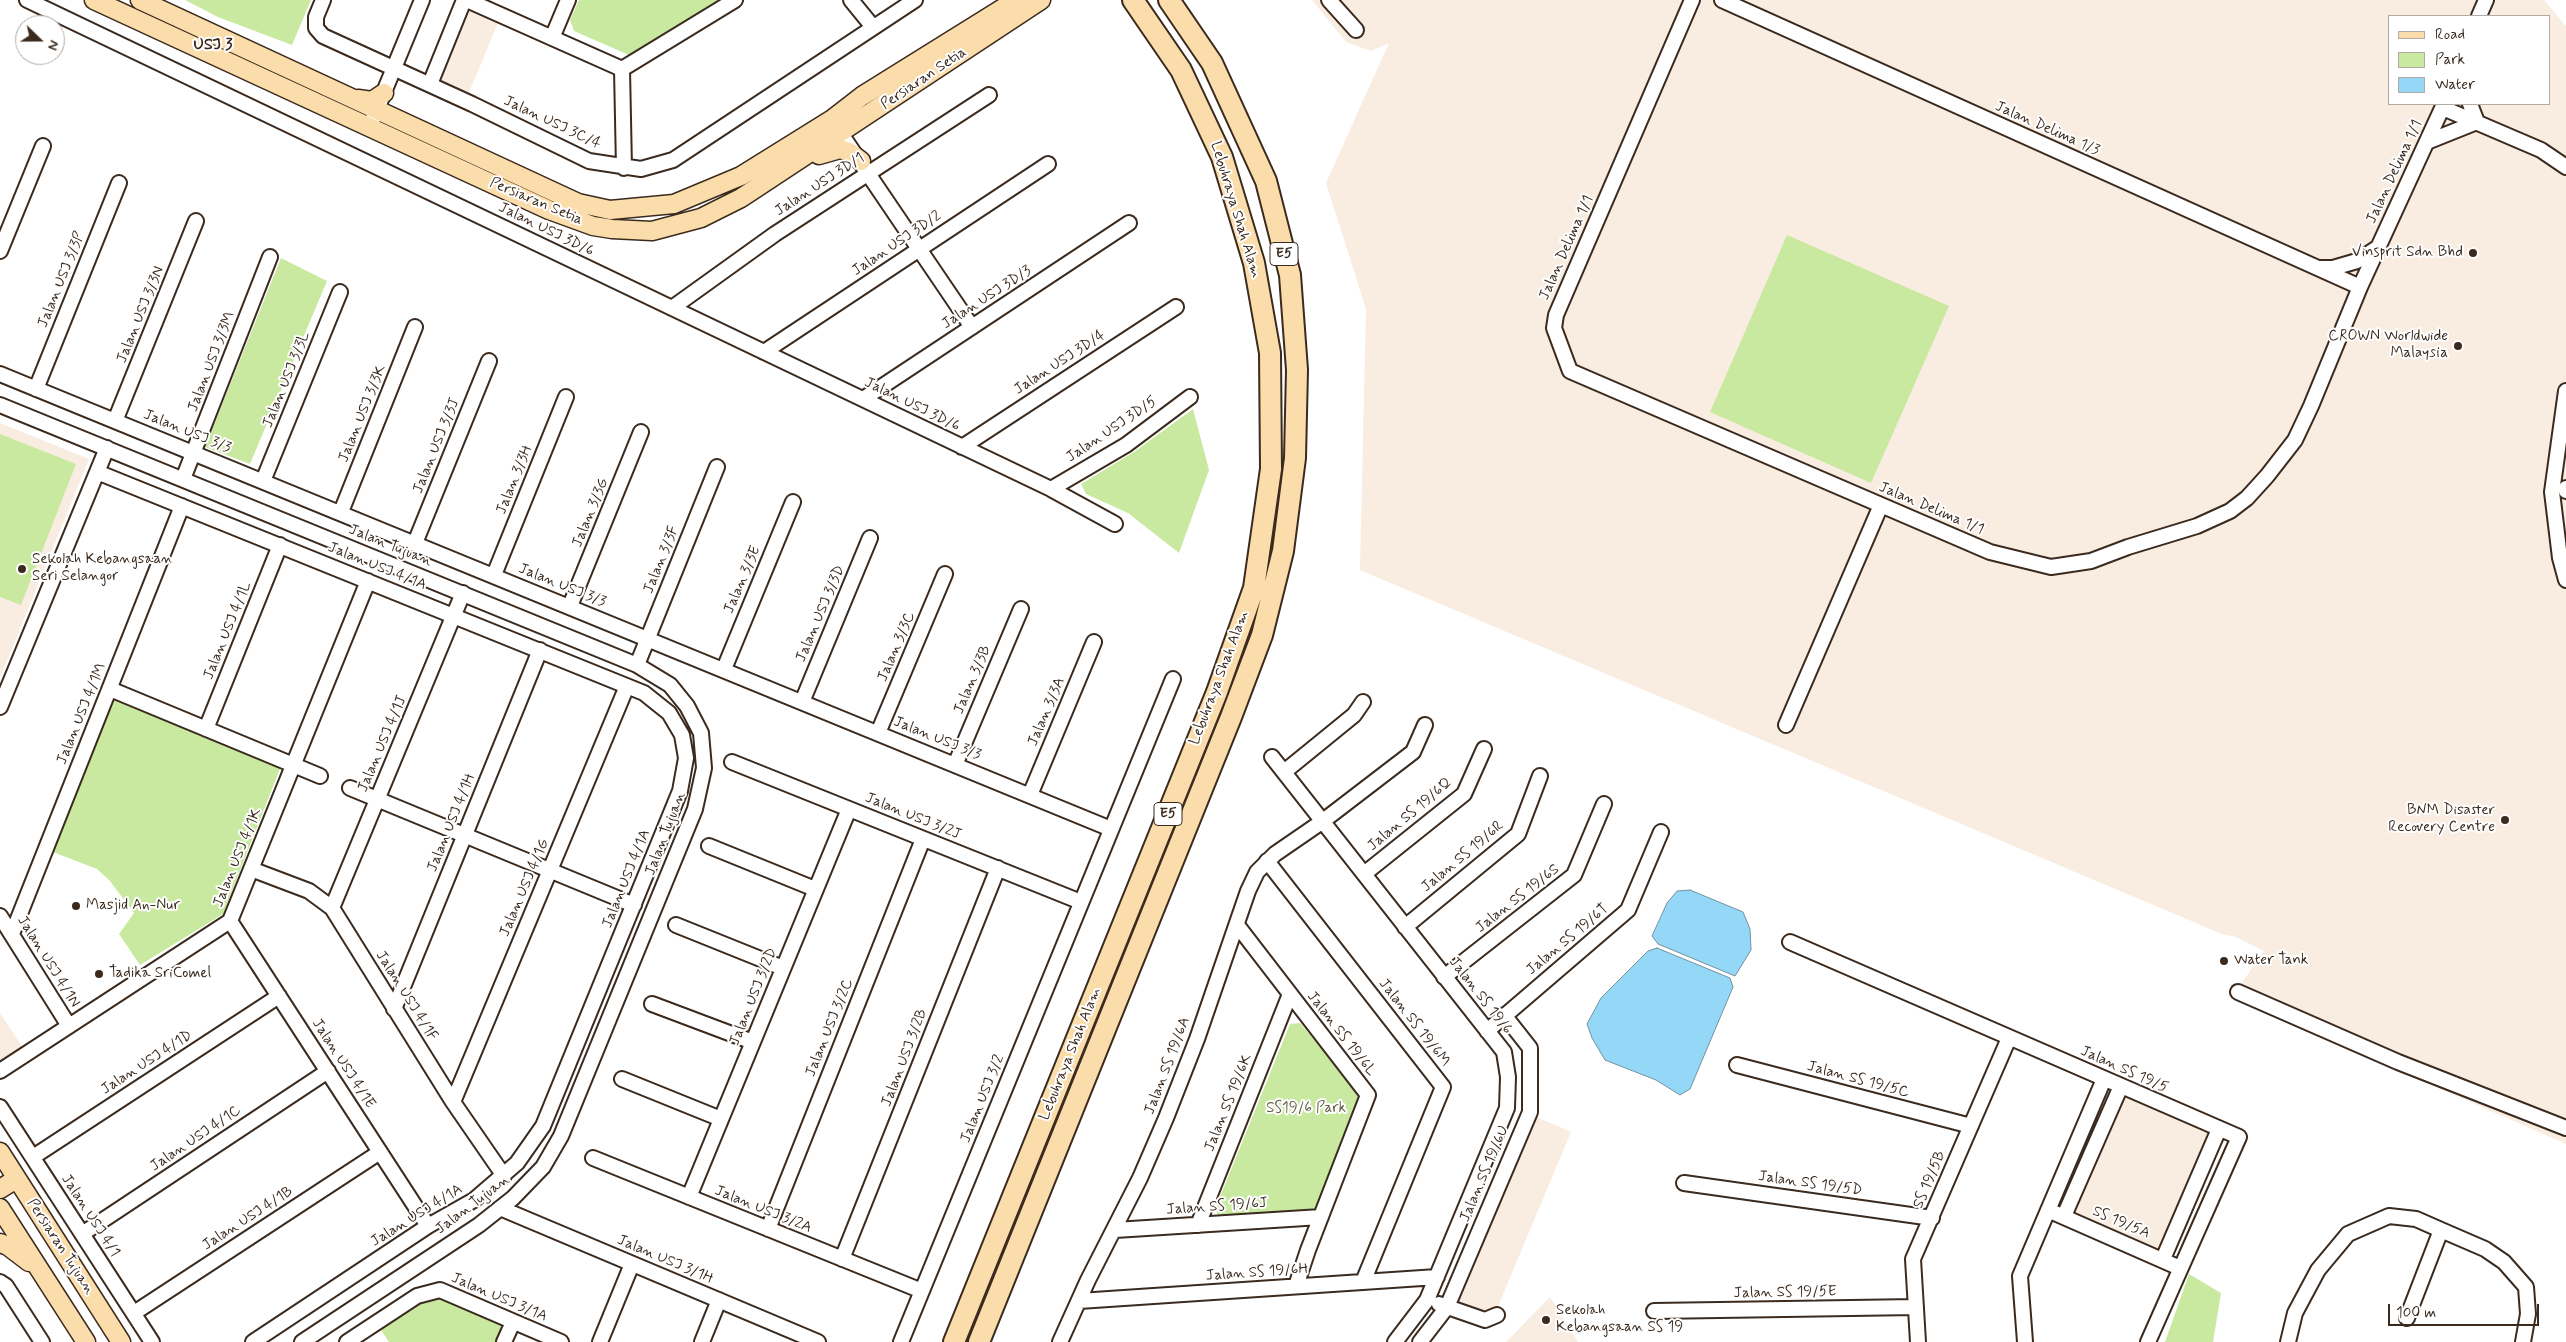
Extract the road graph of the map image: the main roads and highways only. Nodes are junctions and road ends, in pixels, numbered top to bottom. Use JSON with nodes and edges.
{"nodes":[{"id":1,"x":94,"y":0,"type":"edge"},
{"id":2,"x":140,"y":0,"type":"edge"},
{"id":3,"x":1042,"y":0,"type":"edge"},
{"id":4,"x":1133,"y":0,"type":"edge"},
{"id":5,"x":1169,"y":0,"type":"edge"},
{"id":6,"x":1186,"y":0,"type":"edge"},
{"id":7,"x":1010,"y":10,"type":"edge"},
{"id":8,"x":1212,"y":63,"type":"junction"},
{"id":9,"x":875,"y":111,"type":"junction"},
{"id":10,"x":800,"y":161,"type":"junction"},
{"id":11,"x":2,"y":1159,"type":"edge"},
{"id":12,"x":16,"y":1179,"type":"junction"},
{"id":13,"x":0,"y":1190,"type":"edge"},
{"id":14,"x":0,"y":1208,"type":"edge"},
{"id":15,"x":0,"y":1243,"type":"edge"},
{"id":16,"x":39,"y":1270,"type":"junction"},
{"id":17,"x":86,"y":1342,"type":"edge"},
{"id":18,"x":121,"y":1342,"type":"edge"},
{"id":19,"x":954,"y":1342,"type":"edge"},
{"id":20,"x":979,"y":1342,"type":"edge"}],
"edges":[{"from":1,"to":10,"type":"main road","name":"Persiaran Setia"},
{"from":2,"to":7,"type":"main road","name":"Persiaran Setia"},
{"from":3,"to":7,"type":"main road","name":"Persiaran Setia"},
{"from":4,"to":19,"type":"highway","name":"Lebuhraya Shah Alam","number":"E5"},
{"from":5,"to":8,"type":"highway","name":"Lebuhraya Shah Alam","number":"E5"},
{"from":6,"to":8,"type":"highway"},
{"from":7,"to":9,"type":"main road","name":"Persiaran Setia"},
{"from":8,"to":20,"type":"highway","name":"Lebuhraya Shah Alam","number":"E5"},
{"from":9,"to":10,"type":"main road","name":"Persiaran Setia"},
{"from":9,"to":10,"type":"main road"},
{"from":11,"to":12,"type":"main road","name":"Persiaran Tujuan"},
{"from":12,"to":13,"type":"main road"},
{"from":12,"to":18,"type":"main road","name":"Persiaran Tujuan"},
{"from":14,"to":16,"type":"main road","name":"Persiaran Tujuan"},
{"from":15,"to":16,"type":"main road"},
{"from":16,"to":17,"type":"main road","name":"Persiaran Tujuan"}]}
